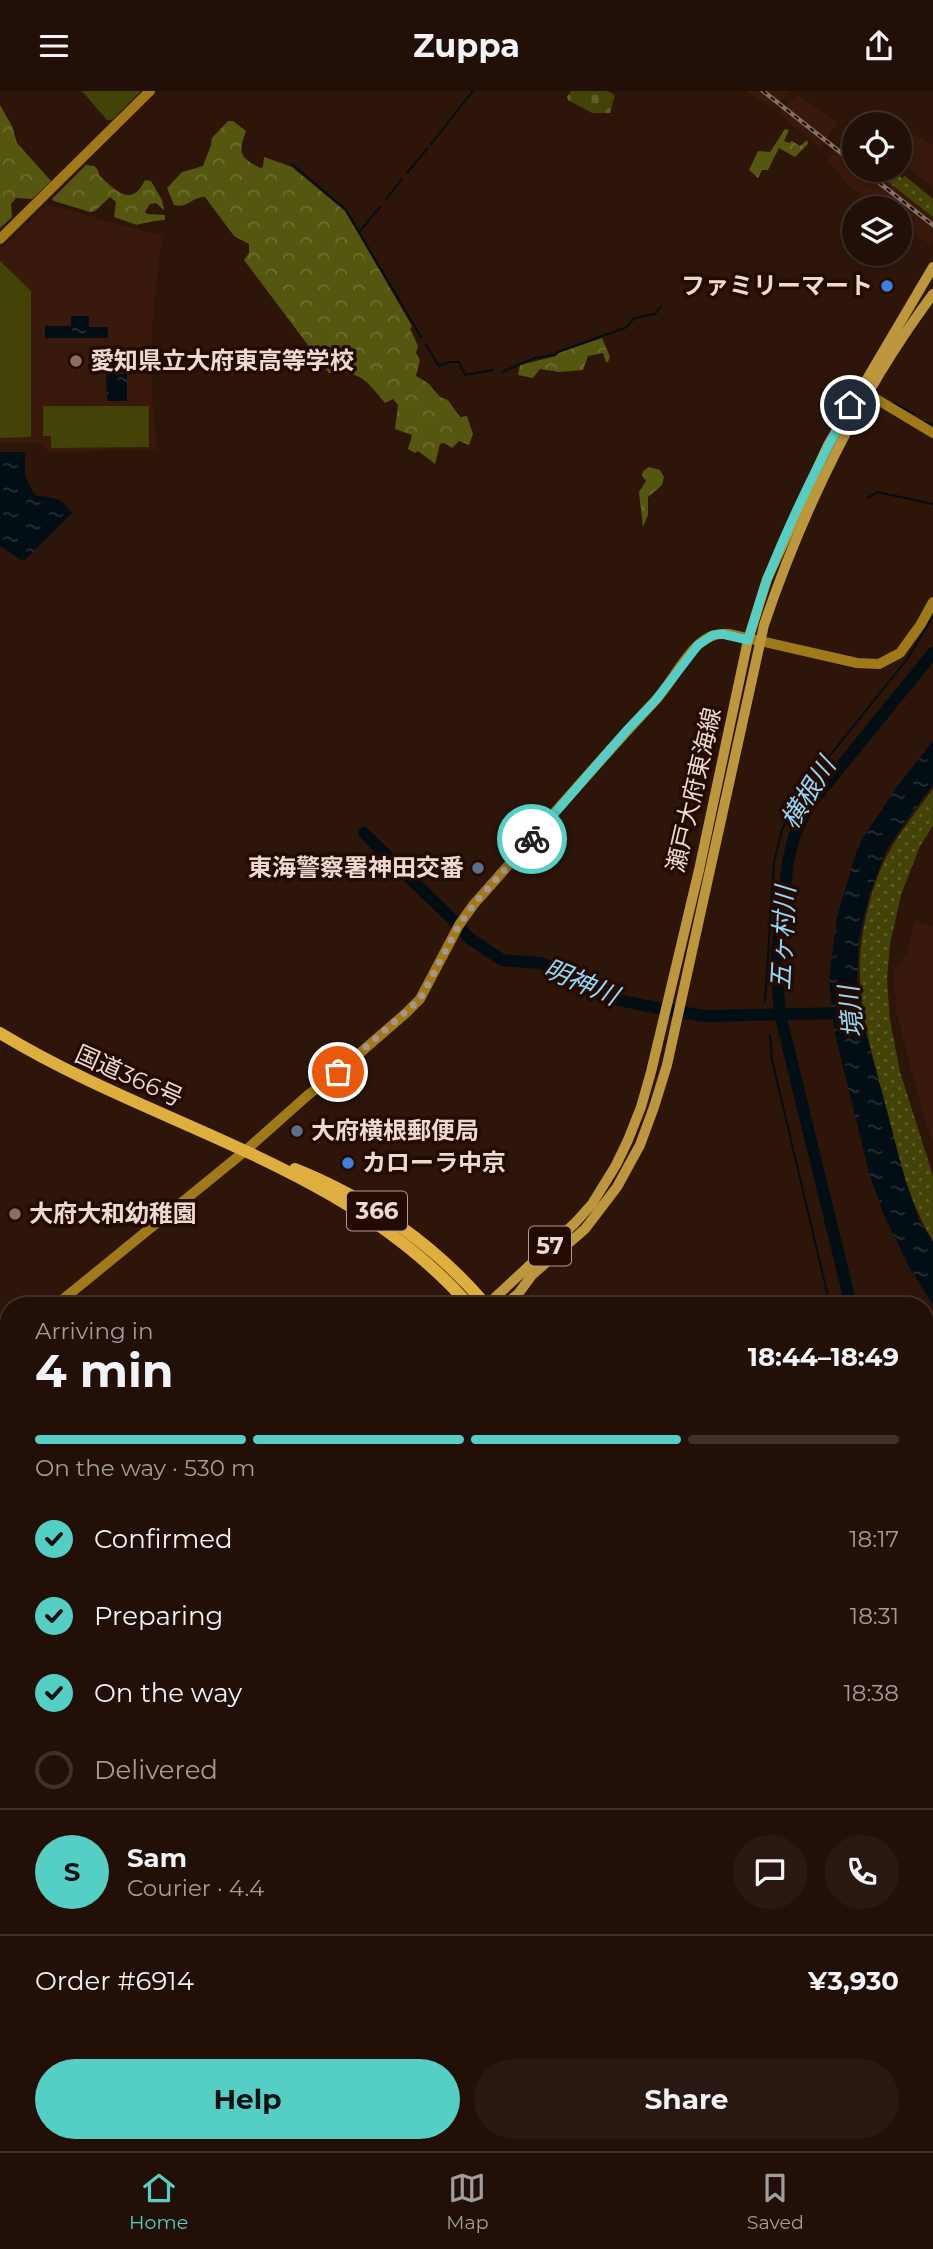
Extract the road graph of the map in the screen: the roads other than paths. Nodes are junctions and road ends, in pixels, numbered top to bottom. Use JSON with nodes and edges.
{"nodes":[{"id":1,"x":150,"y":91,"type":"edge"},
{"id":2,"x":0,"y":239,"type":"edge"},
{"id":3,"x":933,"y":267,"type":"edge"},
{"id":4,"x":933,"y":293,"type":"edge"},
{"id":5,"x":864,"y":392,"type":"junction"},
{"id":6,"x":933,"y":433,"type":"edge"},
{"id":7,"x":933,"y":602,"type":"edge"},
{"id":8,"x":748,"y":640,"type":"junction"},
{"id":9,"x":760,"y":642,"type":"junction"},
{"id":10,"x":0,"y":1033,"type":"edge"},
{"id":11,"x":245,"y":1151,"type":"junction"},
{"id":12,"x":66,"y":1297,"type":"edge"},
{"id":13,"x":461,"y":1297,"type":"edge"},
{"id":14,"x":478,"y":1297,"type":"edge"},
{"id":15,"x":495,"y":1297,"type":"edge"},
{"id":16,"x":514,"y":1297,"type":"edge"}],
"edges":[{"from":1,"to":2,"type":"street"},
{"from":3,"to":5,"type":"main road","name":"瀬戸大府東海線","number":"57"},
{"from":4,"to":5,"type":"main road","name":"瀬戸大府東海線","number":"57"},
{"from":5,"to":6,"type":"street"},
{"from":5,"to":8,"type":"main road","name":"瀬戸大府東海線","number":"57"},
{"from":5,"to":9,"type":"main road","name":"瀬戸大府東海線","number":"57"},
{"from":7,"to":9,"type":"street"},
{"from":8,"to":9,"type":"street"},
{"from":8,"to":11,"type":"street"},
{"from":8,"to":15,"type":"main road","name":"瀬戸大府東海線","number":"57"},
{"from":9,"to":16,"type":"main road","name":"瀬戸大府東海線","number":"57"},
{"from":10,"to":11,"type":"highway","name":"国道366号","number":"366"},
{"from":11,"to":12,"type":"street"},
{"from":11,"to":13,"type":"highway","name":"国道366号","number":"366"},
{"from":11,"to":14,"type":"highway","name":"国道366号","number":"366"}]}
